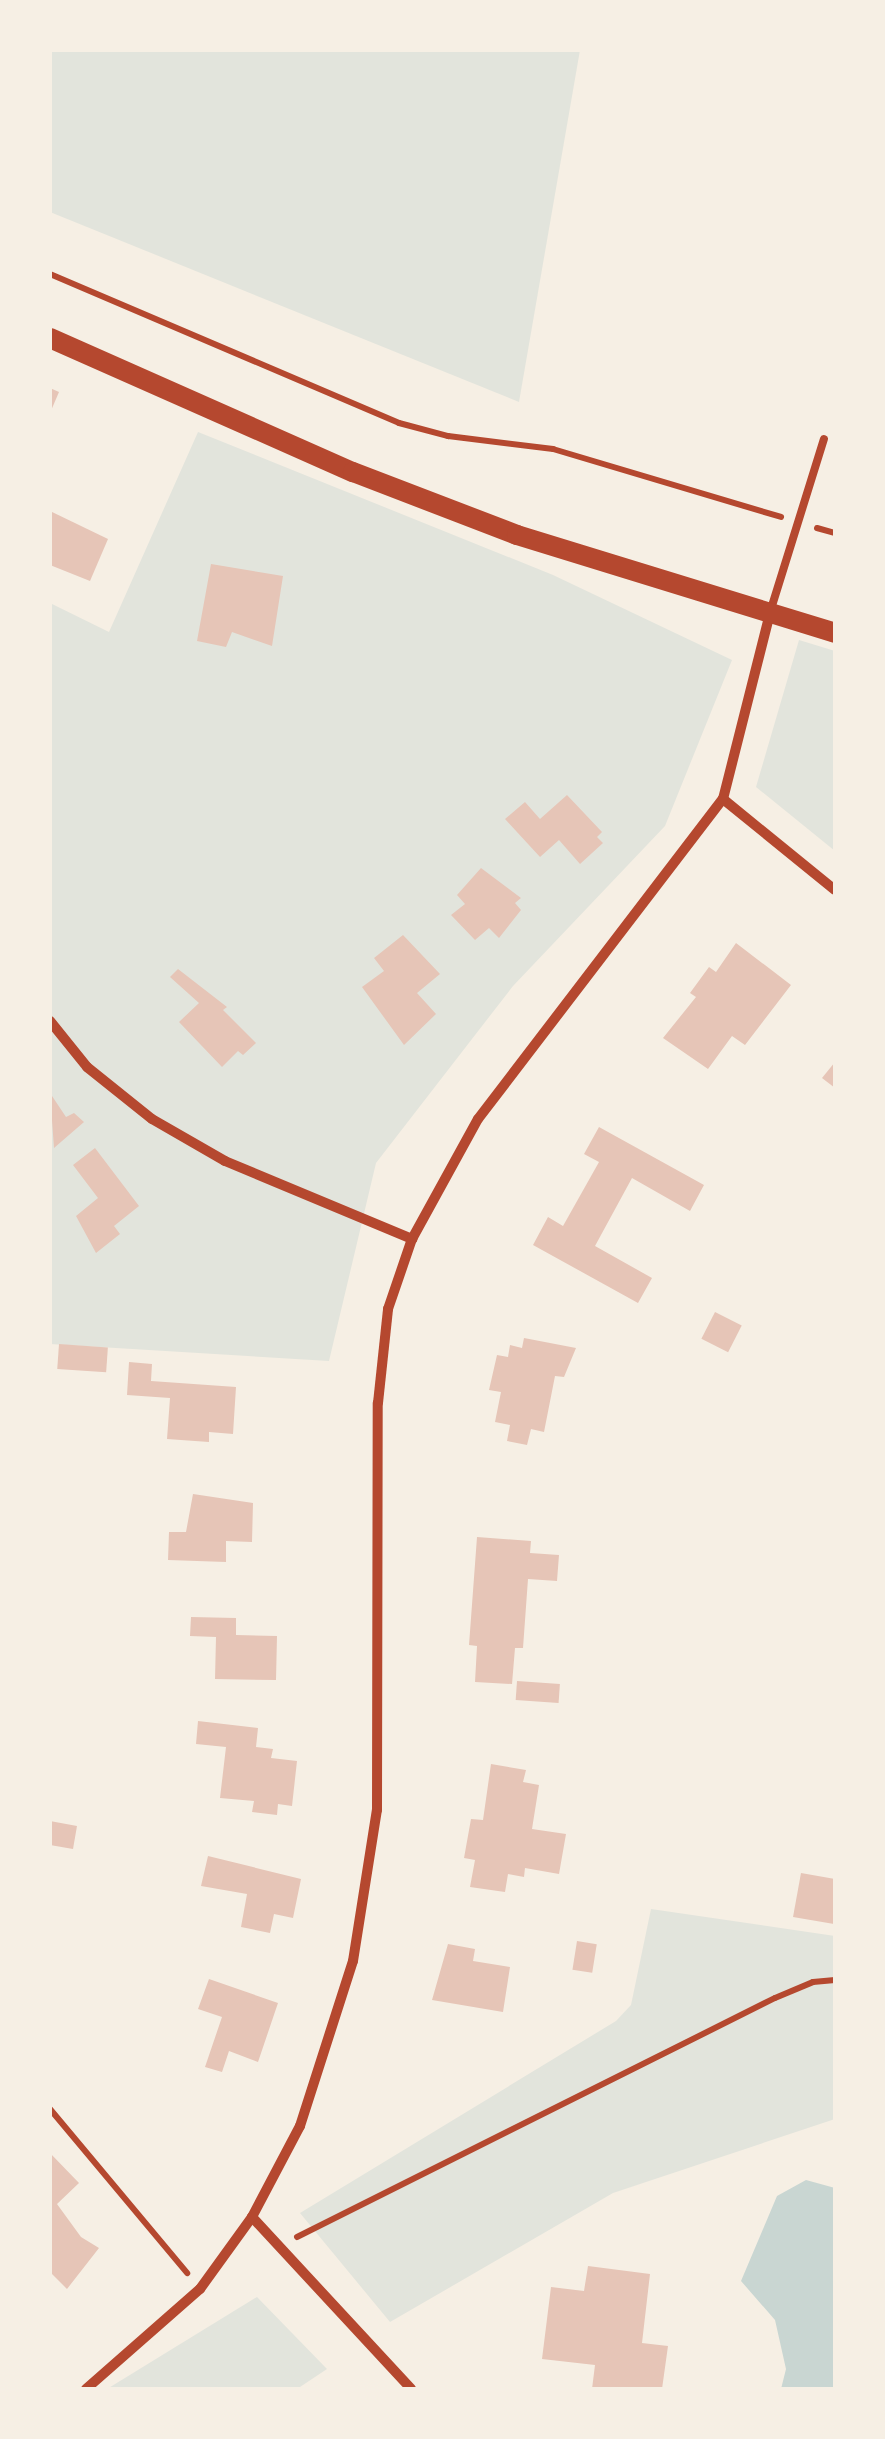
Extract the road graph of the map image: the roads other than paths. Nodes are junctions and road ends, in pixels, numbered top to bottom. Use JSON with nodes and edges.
{"nodes":[{"id":1,"x":50,"y":338,"type":"edge"},
{"id":2,"x":824,"y":439,"type":"dead end"},
{"id":3,"x":770,"y":613,"type":"junction"},
{"id":4,"x":835,"y":634,"type":"edge"},
{"id":5,"x":723,"y":799,"type":"junction"},
{"id":6,"x":835,"y":890,"type":"edge"},
{"id":7,"x":50,"y":1021,"type":"edge"},
{"id":8,"x":412,"y":1239,"type":"junction"},
{"id":9,"x":252,"y":2217,"type":"junction"},
{"id":10,"x":86,"y":2389,"type":"edge"},
{"id":11,"x":411,"y":2389,"type":"edge"}],
"edges":[{"from":1,"to":3,"type":"main road"},
{"from":2,"to":3,"type":"lane"},
{"from":3,"to":4,"type":"main road"},
{"from":3,"to":5,"type":"street"},
{"from":5,"to":6,"type":"street"},
{"from":5,"to":8,"type":"street"},
{"from":7,"to":8,"type":"street"},
{"from":8,"to":9,"type":"street"},
{"from":9,"to":10,"type":"street"},
{"from":9,"to":11,"type":"street"}]}
